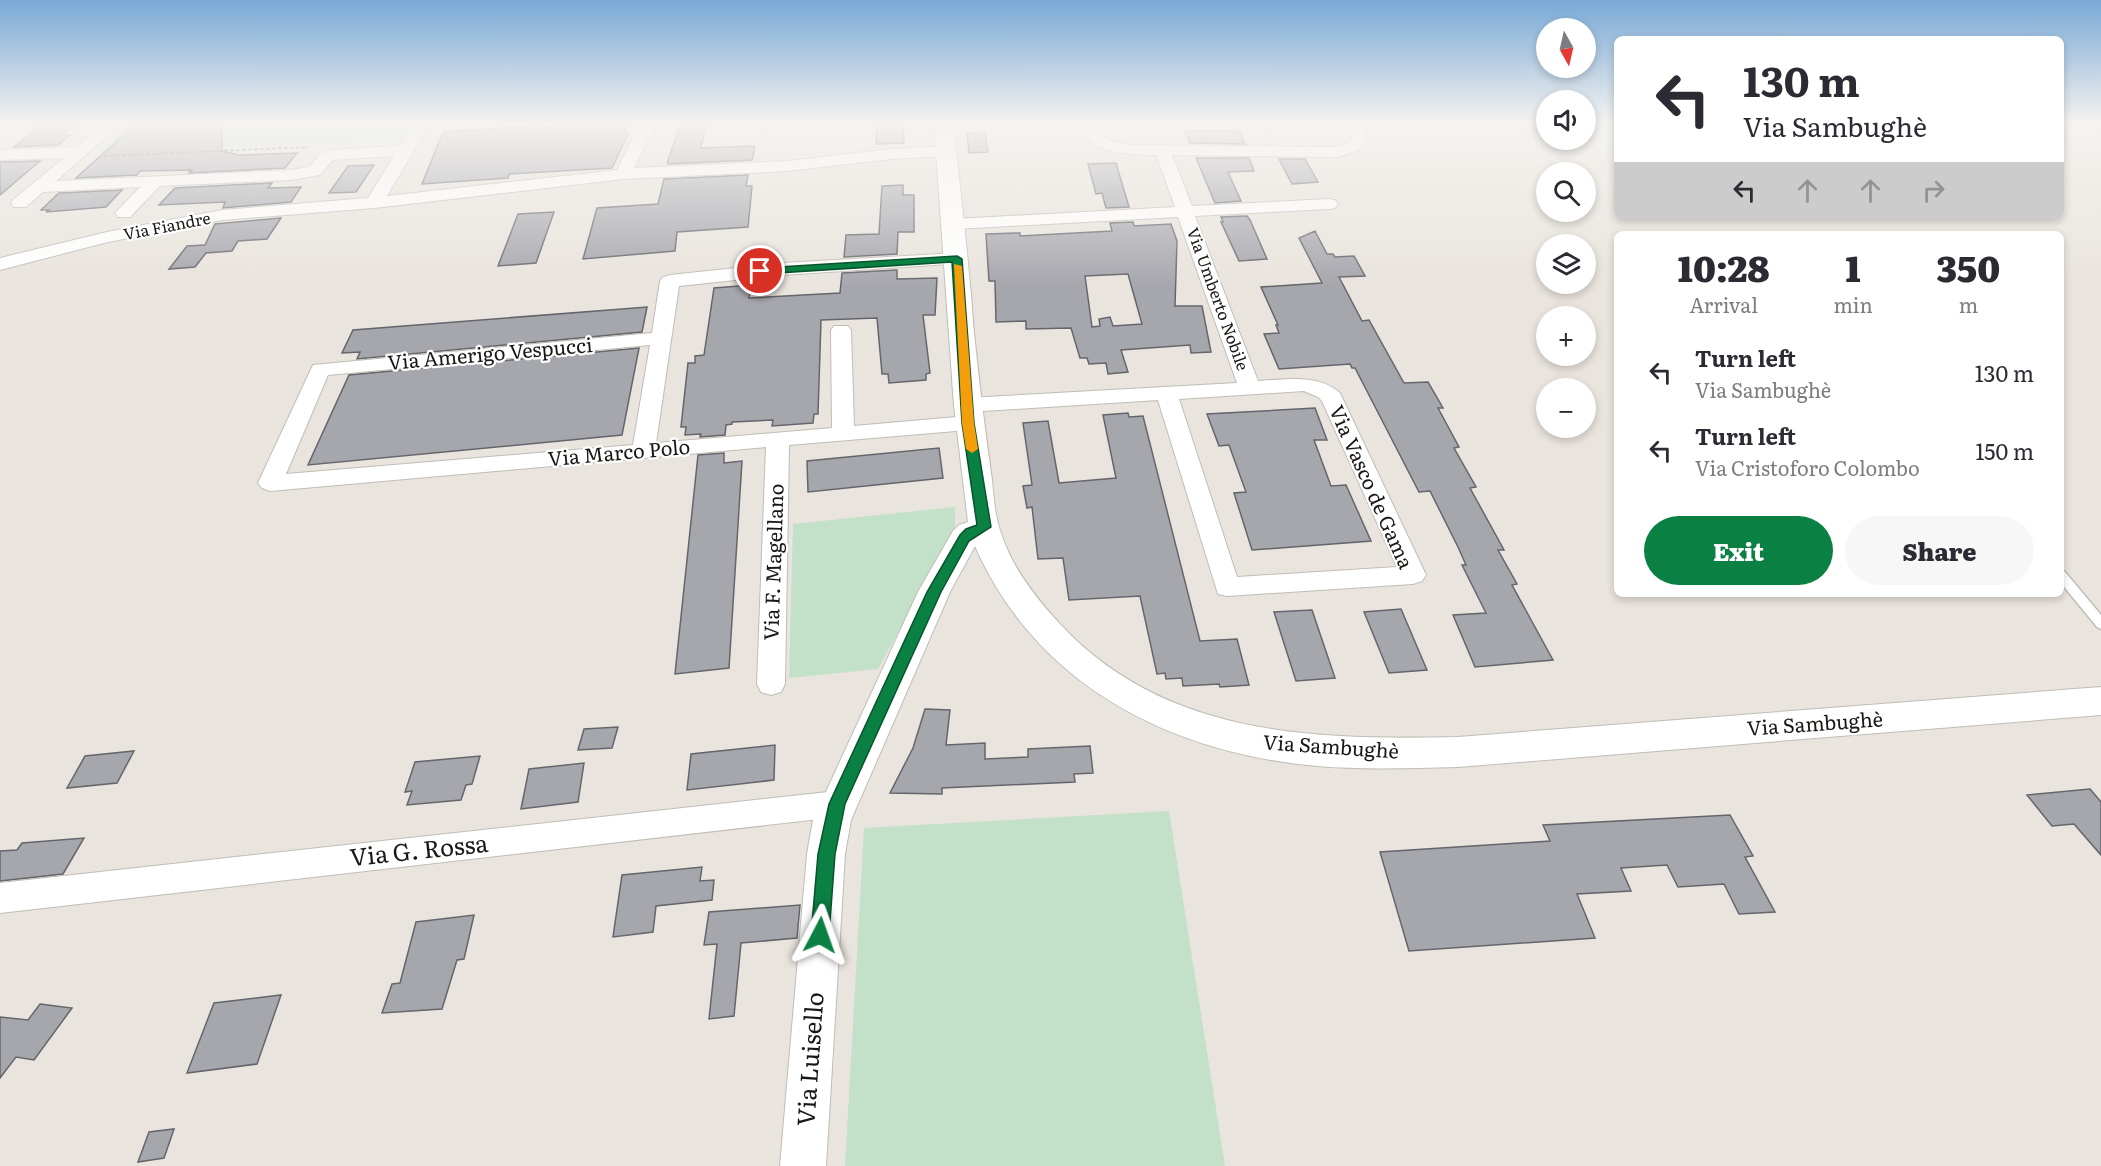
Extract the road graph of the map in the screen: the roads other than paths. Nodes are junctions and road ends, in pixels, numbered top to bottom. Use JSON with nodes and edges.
{"nodes":[{"id":1,"x":50,"y":178,"type":"edge"},
{"id":2,"x":215,"y":178,"type":"edge"},
{"id":3,"x":388,"y":178,"type":"edge"},
{"id":4,"x":584,"y":178,"type":"edge"},
{"id":5,"x":949,"y":178,"type":"edge"},
{"id":6,"x":1173,"y":178,"type":"edge"},
{"id":7,"x":155,"y":182,"type":"junction"},
{"id":8,"x":40,"y":187,"type":"junction"},
{"id":9,"x":374,"y":202,"type":"junction"},
{"id":10,"x":20,"y":203,"type":"dead end"},
{"id":11,"x":1329,"y":204,"type":"dead end"},
{"id":12,"x":1186,"y":212,"type":"junction"},
{"id":13,"x":124,"y":213,"type":"dead end"},
{"id":14,"x":955,"y":224,"type":"junction"},
{"id":15,"x":957,"y":259,"type":"junction"},
{"id":16,"x":0,"y":264,"type":"edge"},
{"id":17,"x":842,"y":330,"type":"dead end"},
{"id":18,"x":660,"y":338,"type":"junction"},
{"id":19,"x":1249,"y":387,"type":"junction"},
{"id":20,"x":1166,"y":392,"type":"junction"},
{"id":21,"x":968,"y":414,"type":"junction"},
{"id":22,"x":843,"y":434,"type":"junction"},
{"id":23,"x":778,"y":439,"type":"junction"},
{"id":24,"x":643,"y":452,"type":"junction"},
{"id":25,"x":270,"y":483,"type":"joint"},
{"id":26,"x":984,"y":527,"type":"junction"},
{"id":27,"x":2064,"y":579,"type":"edge"},
{"id":28,"x":2101,"y":624,"type":"edge"},
{"id":29,"x":771,"y":684,"type":"dead end"},
{"id":30,"x":2101,"y":701,"type":"edge"},
{"id":31,"x":837,"y":804,"type":"junction"},
{"id":32,"x":0,"y":898,"type":"edge"},
{"id":33,"x":803,"y":1166,"type":"edge"}],
"edges":[{"from":1,"to":8,"type":"street"},
{"from":2,"to":7,"type":"street"},
{"from":3,"to":9,"type":"street"},
{"from":4,"to":9,"type":"street","name":"Via Fiandre"},
{"from":5,"to":14,"type":"street","name":"Via Sambughè"},
{"from":6,"to":12,"type":"street","name":"Via Umberto Nobile"},
{"from":7,"to":8,"type":"street"},
{"from":7,"to":13,"type":"street"},
{"from":8,"to":10,"type":"street"},
{"from":9,"to":16,"type":"street","name":"Via Fiandre"},
{"from":11,"to":12,"type":"street"},
{"from":12,"to":14,"type":"street"},
{"from":12,"to":19,"type":"street","name":"Via Umberto Nobile"},
{"from":14,"to":15,"type":"street","name":"Via Sambughè"},
{"from":15,"to":18,"type":"street"},
{"from":15,"to":21,"type":"street","name":"Via Sambughè"},
{"from":17,"to":22,"type":"street"},
{"from":18,"to":24,"type":"street"},
{"from":18,"to":25,"type":"street","name":"Via Amerigo Vespucci"},
{"from":19,"to":20,"type":"street","name":"Via Vasco de Gama"},
{"from":19,"to":20,"type":"street","name":"Via Vasco de Gama"},
{"from":20,"to":21,"type":"street","name":"Via Vasco de Gama"},
{"from":21,"to":22,"type":"street","name":"Via Marco Polo"},
{"from":21,"to":26,"type":"street","name":"Via Sambughè"},
{"from":22,"to":23,"type":"street","name":"Via Marco Polo"},
{"from":23,"to":24,"type":"street","name":"Via Marco Polo"},
{"from":23,"to":29,"type":"street","name":"Via F. Magellano"},
{"from":24,"to":25,"type":"street","name":"Via Marco Polo"},
{"from":26,"to":30,"type":"street","name":"Via Sambughè"},
{"from":26,"to":31,"type":"street","name":"Via Luisello"},
{"from":27,"to":28,"type":"lane"},
{"from":31,"to":32,"type":"street","name":"Via G. Rossa"},
{"from":31,"to":33,"type":"street","name":"Via Luisello"}]}
